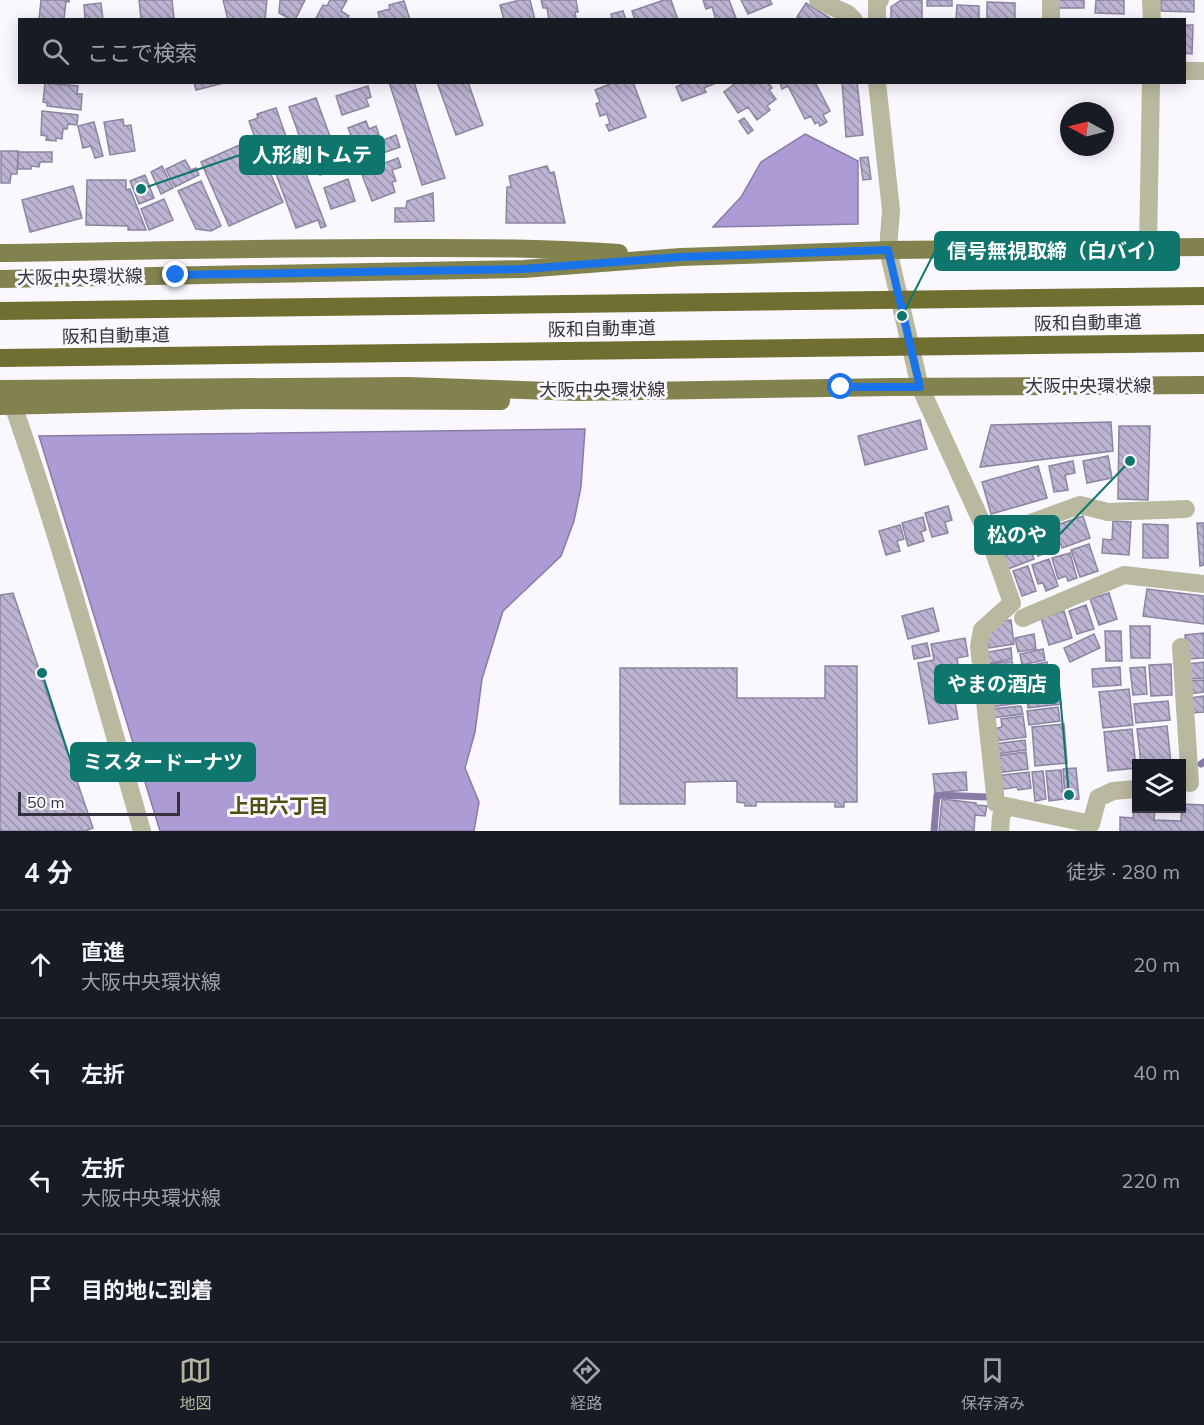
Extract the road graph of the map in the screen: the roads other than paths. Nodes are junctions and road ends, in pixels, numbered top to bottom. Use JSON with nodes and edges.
{"nodes":[{"id":1,"x":818,"y":0,"type":"edge"},
{"id":2,"x":880,"y":0,"type":"edge"},
{"id":3,"x":1051,"y":0,"type":"edge"},
{"id":4,"x":1152,"y":0,"type":"edge"},
{"id":5,"x":852,"y":18,"type":"edge"},
{"id":6,"x":877,"y":18,"type":"edge"},
{"id":7,"x":1051,"y":18,"type":"edge"},
{"id":8,"x":1152,"y":18,"type":"edge"},
{"id":9,"x":1186,"y":71,"type":"edge"},
{"id":10,"x":1204,"y":71,"type":"edge"},
{"id":11,"x":877,"y":84,"type":"edge"},
{"id":12,"x":1152,"y":84,"type":"edge"},
{"id":13,"x":1148,"y":248,"type":"junction"},
{"id":14,"x":1204,"y":248,"type":"edge"},
{"id":15,"x":888,"y":250,"type":"junction"},
{"id":16,"x":0,"y":253,"type":"edge"},
{"id":17,"x":681,"y":257,"type":"junction"},
{"id":18,"x":0,"y":279,"type":"edge"},
{"id":19,"x":1204,"y":296,"type":"edge"},
{"id":20,"x":0,"y":311,"type":"edge"},
{"id":21,"x":1204,"y":343,"type":"edge"},
{"id":22,"x":0,"y":358,"type":"edge"},
{"id":23,"x":1204,"y":385,"type":"edge"},
{"id":24,"x":920,"y":387,"type":"junction"},
{"id":25,"x":0,"y":390,"type":"edge"},
{"id":26,"x":685,"y":390,"type":"junction"},
{"id":27,"x":7,"y":405,"type":"edge"},
{"id":28,"x":1186,"y":509,"type":"dead end"},
{"id":29,"x":989,"y":537,"type":"junction"},
{"id":30,"x":1204,"y":584,"type":"edge"},
{"id":31,"x":1023,"y":618,"type":"dead end"},
{"id":32,"x":1181,"y":647,"type":"dead end"},
{"id":33,"x":1192,"y":782,"type":"edge"},
{"id":34,"x":1132,"y":789,"type":"edge"},
{"id":35,"x":1006,"y":806,"type":"junction"},
{"id":36,"x":1090,"y":827,"type":"edge"},
{"id":37,"x":142,"y":831,"type":"edge"},
{"id":38,"x":1000,"y":831,"type":"edge"}],
"edges":[{"from":1,"to":5,"type":"street"},
{"from":2,"to":6,"type":"street"},
{"from":3,"to":7,"type":"street"},
{"from":4,"to":8,"type":"street"},
{"from":9,"to":10,"type":"street"},
{"from":11,"to":15,"type":"street"},
{"from":12,"to":13,"type":"street"},
{"from":13,"to":14,"type":"main road","name":"大阪中央環状線"},
{"from":13,"to":15,"type":"main road","name":"大阪中央環状線"},
{"from":15,"to":17,"type":"main road","name":"大阪中央環状線"},
{"from":15,"to":24,"type":"street"},
{"from":16,"to":17,"type":"main road"},
{"from":17,"to":18,"type":"main road","name":"大阪中央環状線"},
{"from":19,"to":20,"type":"highway","name":"阪和自動車道","bridge":true},
{"from":21,"to":22,"type":"highway","name":"阪和自動車道","bridge":true},
{"from":23,"to":24,"type":"main road","name":"大阪中央環状線"},
{"from":24,"to":26,"type":"main road","name":"大阪中央環状線"},
{"from":24,"to":29,"type":"street"},
{"from":25,"to":26,"type":"main road","name":"大阪中央環状線"},
{"from":26,"to":27,"type":"main road"},
{"from":27,"to":37,"type":"street"},
{"from":28,"to":29,"type":"street"},
{"from":29,"to":35,"type":"street"},
{"from":30,"to":31,"type":"street"},
{"from":32,"to":33,"type":"street"},
{"from":34,"to":36,"type":"street"},
{"from":35,"to":36,"type":"street"},
{"from":35,"to":38,"type":"street"}]}
